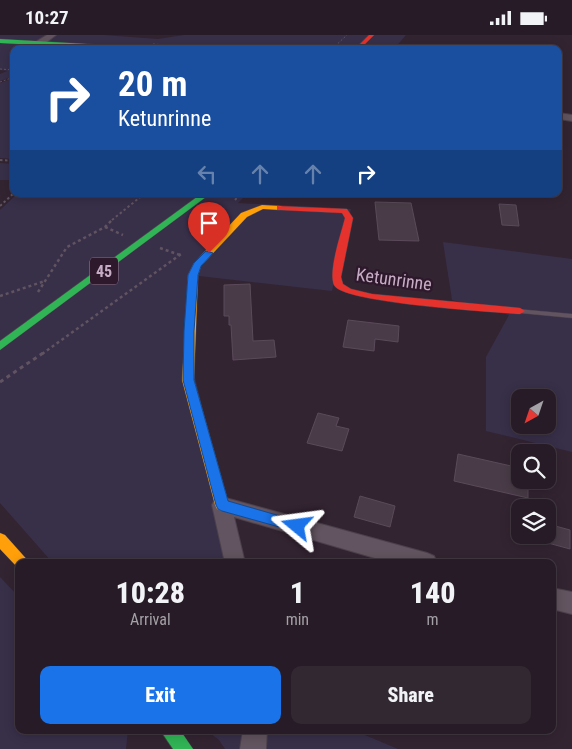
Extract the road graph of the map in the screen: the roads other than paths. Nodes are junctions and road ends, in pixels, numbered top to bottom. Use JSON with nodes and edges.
{"nodes":[{"id":1,"x":52,"y":35,"type":"edge"},
{"id":2,"x":372,"y":35,"type":"edge"},
{"id":3,"x":385,"y":35,"type":"edge"},
{"id":4,"x":0,"y":41,"type":"edge"},
{"id":5,"x":40,"y":43,"type":"junction"},
{"id":6,"x":73,"y":45,"type":"edge"},
{"id":7,"x":362,"y":45,"type":"edge"},
{"id":8,"x":376,"y":45,"type":"edge"},
{"id":9,"x":202,"y":197,"type":"edge"},
{"id":10,"x":520,"y":311,"type":"joint"},
{"id":11,"x":572,"y":316,"type":"edge"},
{"id":12,"x":0,"y":346,"type":"edge"},
{"id":13,"x":222,"y":505,"type":"junction"},
{"id":14,"x":0,"y":539,"type":"edge"},
{"id":15,"x":19,"y":559,"type":"edge"},
{"id":16,"x":234,"y":559,"type":"edge"},
{"id":17,"x":413,"y":559,"type":"edge"},
{"id":18,"x":556,"y":599,"type":"edge"},
{"id":19,"x":572,"y":603,"type":"edge"},
{"id":20,"x":172,"y":734,"type":"edge"},
{"id":21,"x":255,"y":734,"type":"edge"},
{"id":22,"x":184,"y":749,"type":"edge"},
{"id":23,"x":253,"y":749,"type":"edge"}],
"edges":[{"from":1,"to":5,"type":"street"},
{"from":2,"to":7,"type":"street"},
{"from":3,"to":8,"type":"street"},
{"from":4,"to":5,"type":"street"},
{"from":5,"to":6,"type":"street"},
{"from":9,"to":12,"type":"street","number":"45"},
{"from":10,"to":11,"type":"lane"},
{"from":10,"to":13,"type":"street","name":"Ketunrinne"},
{"from":13,"to":16,"type":"street"},
{"from":13,"to":17,"type":"street"},
{"from":14,"to":15,"type":"street"},
{"from":18,"to":19,"type":"street"},
{"from":20,"to":22,"type":"street"},
{"from":21,"to":23,"type":"street"}]}
